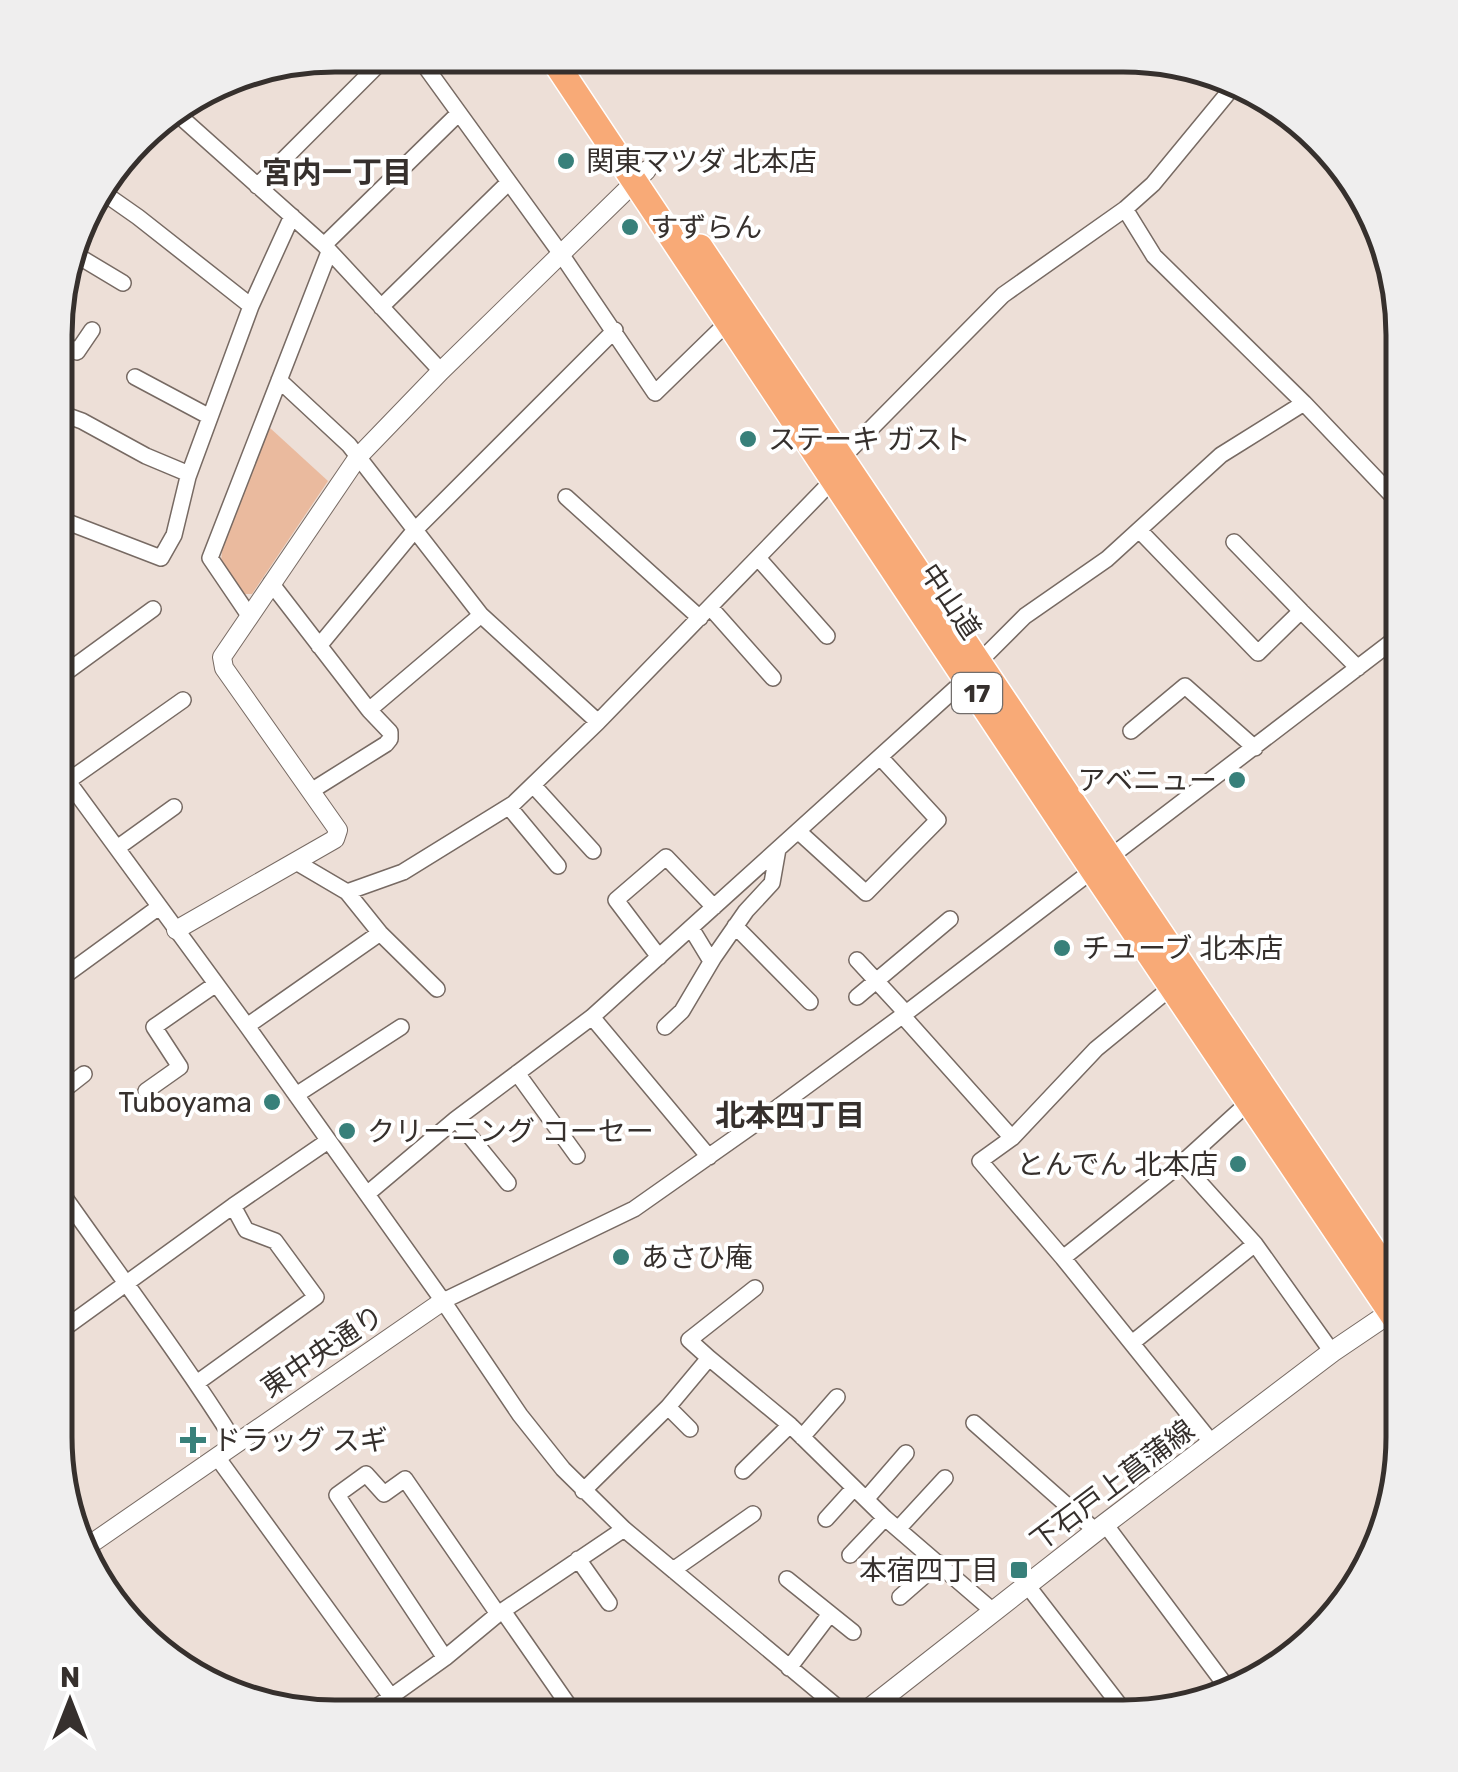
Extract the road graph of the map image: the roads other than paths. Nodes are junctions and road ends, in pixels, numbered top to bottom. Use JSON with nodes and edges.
{"nodes":[{"id":1,"x":371,"y":72,"type":"edge"},
{"id":2,"x":429,"y":72,"type":"edge"},
{"id":3,"x":563,"y":72,"type":"edge"},
{"id":4,"x":580,"y":72,"type":"edge"},
{"id":5,"x":1227,"y":95,"type":"edge"},
{"id":6,"x":459,"y":113,"type":"junction"},
{"id":7,"x":185,"y":120,"type":"edge"},
{"id":8,"x":642,"y":175,"type":"junction"},
{"id":9,"x":509,"y":182,"type":"junction"},
{"id":10,"x":257,"y":186,"type":"junction"},
{"id":11,"x":112,"y":199,"type":"edge"},
{"id":12,"x":1125,"y":209,"type":"junction"},
{"id":13,"x":292,"y":216,"type":"junction"},
{"id":14,"x":326,"y":248,"type":"junction"},
{"id":15,"x":561,"y":254,"type":"junction"},
{"id":16,"x":83,"y":259,"type":"edge"},
{"id":17,"x":124,"y":283,"type":"dead end"},
{"id":18,"x":251,"y":306,"type":"junction"},
{"id":19,"x":382,"y":307,"type":"junction"},
{"id":20,"x":728,"y":322,"type":"junction"},
{"id":21,"x":92,"y":330,"type":"dead end"},
{"id":22,"x":615,"y":330,"type":"junction"},
{"id":23,"x":72,"y":349,"type":"edge"},
{"id":24,"x":441,"y":370,"type":"junction"},
{"id":25,"x":135,"y":376,"type":"dead end"},
{"id":26,"x":279,"y":380,"type":"junction"},
{"id":27,"x":1304,"y":403,"type":"junction"},
{"id":28,"x":72,"y":417,"type":"edge"},
{"id":29,"x":210,"y":417,"type":"junction"},
{"id":30,"x":358,"y":457,"type":"junction"},
{"id":31,"x":837,"y":470,"type":"junction"},
{"id":32,"x":189,"y":474,"type":"junction"},
{"id":33,"x":1386,"y":489,"type":"edge"},
{"id":34,"x":566,"y":497,"type":"dead end"},
{"id":35,"x":72,"y":524,"type":"edge"},
{"id":36,"x":1140,"y":530,"type":"junction"},
{"id":37,"x":414,"y":531,"type":"junction"},
{"id":38,"x":1234,"y":542,"type":"dead end"},
{"id":39,"x":758,"y":558,"type":"junction"},
{"id":40,"x":271,"y":583,"type":"junction"},
{"id":41,"x":154,"y":609,"type":"dead end"},
{"id":42,"x":1300,"y":611,"type":"junction"},
{"id":43,"x":705,"y":613,"type":"junction"},
{"id":44,"x":482,"y":615,"type":"junction"},
{"id":45,"x":250,"y":617,"type":"junction"},
{"id":46,"x":828,"y":636,"type":"dead end"},
{"id":47,"x":319,"y":646,"type":"junction"},
{"id":48,"x":1386,"y":647,"type":"edge"},
{"id":49,"x":72,"y":668,"type":"edge"},
{"id":50,"x":1358,"y":668,"type":"junction"},
{"id":51,"x":973,"y":670,"type":"junction"},
{"id":52,"x":772,"y":678,"type":"dead end"},
{"id":53,"x":183,"y":700,"type":"dead end"},
{"id":54,"x":370,"y":710,"type":"junction"},
{"id":55,"x":598,"y":722,"type":"junction"},
{"id":56,"x":1131,"y":731,"type":"dead end"},
{"id":57,"x":1255,"y":748,"type":"junction"},
{"id":58,"x":880,"y":756,"type":"junction"},
{"id":59,"x":72,"y":778,"type":"edge"},
{"id":60,"x":533,"y":785,"type":"junction"},
{"id":61,"x":72,"y":786,"type":"edge"},
{"id":62,"x":311,"y":790,"type":"junction"},
{"id":63,"x":174,"y":806,"type":"dead end"},
{"id":64,"x":509,"y":806,"type":"junction"},
{"id":65,"x":798,"y":831,"type":"junction"},
{"id":66,"x":118,"y":848,"type":"junction"},
{"id":67,"x":778,"y":849,"type":"junction"},
{"id":68,"x":593,"y":850,"type":"dead end"},
{"id":69,"x":296,"y":862,"type":"junction"},
{"id":70,"x":1100,"y":864,"type":"junction"},
{"id":71,"x":558,"y":866,"type":"dead end"},
{"id":72,"x":348,"y":892,"type":"junction"},
{"id":73,"x":159,"y":907,"type":"junction"},
{"id":74,"x":714,"y":907,"type":"junction"},
{"id":75,"x":950,"y":919,"type":"dead end"},
{"id":76,"x":736,"y":926,"type":"junction"},
{"id":77,"x":690,"y":928,"type":"junction"},
{"id":78,"x":176,"y":930,"type":"junction"},
{"id":79,"x":380,"y":933,"type":"junction"},
{"id":80,"x":659,"y":957,"type":"junction"},
{"id":81,"x":857,"y":960,"type":"dead end"},
{"id":82,"x":711,"y":962,"type":"junction"},
{"id":83,"x":72,"y":970,"type":"edge"},
{"id":84,"x":877,"y":980,"type":"junction"},
{"id":85,"x":216,"y":984,"type":"junction"},
{"id":86,"x":1173,"y":986,"type":"junction"},
{"id":87,"x":438,"y":989,"type":"dead end"},
{"id":88,"x":857,"y":997,"type":"dead end"},
{"id":89,"x":810,"y":1002,"type":"dead end"},
{"id":90,"x":904,"y":1014,"type":"junction"},
{"id":91,"x":592,"y":1018,"type":"junction"},
{"id":92,"x":247,"y":1026,"type":"junction"},
{"id":93,"x":401,"y":1027,"type":"dead end"},
{"id":94,"x":665,"y":1028,"type":"dead end"},
{"id":95,"x":517,"y":1073,"type":"junction"},
{"id":96,"x":84,"y":1074,"type":"dead end"},
{"id":97,"x":72,"y":1083,"type":"edge"},
{"id":98,"x":146,"y":1091,"type":"dead end"},
{"id":99,"x":296,"y":1096,"type":"junction"},
{"id":100,"x":1249,"y":1102,"type":"junction"},
{"id":101,"x":456,"y":1118,"type":"junction"},
{"id":102,"x":1012,"y":1138,"type":"junction"},
{"id":103,"x":328,"y":1141,"type":"junction"},
{"id":104,"x":577,"y":1156,"type":"dead end"},
{"id":105,"x":709,"y":1157,"type":"junction"},
{"id":106,"x":1182,"y":1163,"type":"junction"},
{"id":107,"x":508,"y":1184,"type":"dead end"},
{"id":108,"x":367,"y":1194,"type":"junction"},
{"id":109,"x":233,"y":1206,"type":"junction"},
{"id":110,"x":72,"y":1208,"type":"edge"},
{"id":111,"x":1255,"y":1244,"type":"junction"},
{"id":112,"x":1063,"y":1258,"type":"junction"},
{"id":113,"x":124,"y":1284,"type":"junction"},
{"id":114,"x":754,"y":1288,"type":"dead end"},
{"id":115,"x":1385,"y":1288,"type":"edge"},
{"id":116,"x":1385,"y":1290,"type":"edge"},
{"id":117,"x":443,"y":1302,"type":"junction"},
{"id":118,"x":1385,"y":1319,"type":"edge"},
{"id":119,"x":72,"y":1322,"type":"edge"},
{"id":120,"x":1132,"y":1343,"type":"junction"},
{"id":121,"x":1332,"y":1352,"type":"junction"},
{"id":122,"x":709,"y":1358,"type":"junction"},
{"id":123,"x":198,"y":1382,"type":"junction"},
{"id":124,"x":837,"y":1397,"type":"dead end"},
{"id":125,"x":668,"y":1407,"type":"junction"},
{"id":126,"x":974,"y":1423,"type":"dead end"},
{"id":127,"x":790,"y":1425,"type":"junction"},
{"id":128,"x":690,"y":1429,"type":"dead end"},
{"id":129,"x":802,"y":1437,"type":"junction"},
{"id":130,"x":1212,"y":1443,"type":"junction"},
{"id":131,"x":236,"y":1444,"type":"junction"},
{"id":132,"x":906,"y":1453,"type":"dead end"},
{"id":133,"x":216,"y":1457,"type":"junction"},
{"id":134,"x":743,"y":1470,"type":"dead end"},
{"id":135,"x":946,"y":1478,"type":"dead end"},
{"id":136,"x":584,"y":1491,"type":"junction"},
{"id":137,"x":861,"y":1493,"type":"junction"},
{"id":138,"x":753,"y":1514,"type":"dead end"},
{"id":139,"x":826,"y":1520,"type":"dead end"},
{"id":140,"x":892,"y":1523,"type":"junction"},
{"id":141,"x":1100,"y":1528,"type":"junction"},
{"id":142,"x":624,"y":1529,"type":"junction"},
{"id":143,"x":94,"y":1542,"type":"edge"},
{"id":144,"x":850,"y":1554,"type":"dead end"},
{"id":145,"x":578,"y":1560,"type":"junction"},
{"id":146,"x":939,"y":1563,"type":"junction"},
{"id":147,"x":673,"y":1570,"type":"junction"},
{"id":148,"x":787,"y":1579,"type":"dead end"},
{"id":149,"x":1027,"y":1585,"type":"junction"},
{"id":150,"x":900,"y":1597,"type":"dead end"},
{"id":151,"x":609,"y":1603,"type":"dead end"},
{"id":152,"x":993,"y":1611,"type":"junction"},
{"id":153,"x":500,"y":1612,"type":"junction"},
{"id":154,"x":830,"y":1614,"type":"junction"},
{"id":155,"x":853,"y":1632,"type":"dead end"},
{"id":156,"x":445,"y":1658,"type":"junction"},
{"id":157,"x":790,"y":1668,"type":"junction"},
{"id":158,"x":1221,"y":1681,"type":"edge"},
{"id":159,"x":392,"y":1696,"type":"junction"},
{"id":160,"x":388,"y":1699,"type":"edge"},
{"id":161,"x":394,"y":1699,"type":"edge"},
{"id":162,"x":564,"y":1699,"type":"edge"},
{"id":163,"x":827,"y":1699,"type":"edge"},
{"id":164,"x":889,"y":1699,"type":"edge"},
{"id":165,"x":1115,"y":1699,"type":"edge"}],
"edges":[{"from":1,"to":10,"type":"street"},
{"from":2,"to":6,"type":"street"},
{"from":3,"to":8,"type":"highway","name":"中山道","number":"17"},
{"from":4,"to":8,"type":"highway","name":"中山道","number":"17"},
{"from":5,"to":12,"type":"street"},
{"from":6,"to":9,"type":"street"},
{"from":6,"to":14,"type":"street"},
{"from":7,"to":10,"type":"street"},
{"from":8,"to":15,"type":"street"},
{"from":8,"to":20,"type":"highway","name":"中山道","number":"17"},
{"from":8,"to":31,"type":"highway","name":"中山道","number":"17"},
{"from":9,"to":15,"type":"street"},
{"from":9,"to":19,"type":"street"},
{"from":10,"to":13,"type":"street"},
{"from":11,"to":18,"type":"street"},
{"from":12,"to":27,"type":"street"},
{"from":12,"to":31,"type":"street"},
{"from":13,"to":14,"type":"street"},
{"from":13,"to":18,"type":"street"},
{"from":14,"to":19,"type":"street"},
{"from":14,"to":26,"type":"street"},
{"from":15,"to":22,"type":"street"},
{"from":15,"to":24,"type":"street"},
{"from":16,"to":17,"type":"street"},
{"from":18,"to":29,"type":"street"},
{"from":19,"to":24,"type":"street"},
{"from":20,"to":22,"type":"street"},
{"from":20,"to":31,"type":"highway","name":"中山道","number":"17"},
{"from":21,"to":23,"type":"street"},
{"from":22,"to":37,"type":"street"},
{"from":24,"to":30,"type":"street"},
{"from":25,"to":29,"type":"street"},
{"from":26,"to":30,"type":"street"},
{"from":26,"to":45,"type":"street"},
{"from":27,"to":33,"type":"street"},
{"from":27,"to":36,"type":"street"},
{"from":28,"to":32,"type":"street"},
{"from":29,"to":32,"type":"street"},
{"from":30,"to":37,"type":"street"},
{"from":30,"to":40,"type":"street"},
{"from":31,"to":39,"type":"street"},
{"from":31,"to":51,"type":"highway","name":"中山道","number":"17"},
{"from":32,"to":35,"type":"street"},
{"from":34,"to":43,"type":"street"},
{"from":36,"to":42,"type":"street"},
{"from":36,"to":51,"type":"street"},
{"from":37,"to":44,"type":"street"},
{"from":37,"to":47,"type":"street"},
{"from":38,"to":42,"type":"street"},
{"from":39,"to":43,"type":"street"},
{"from":39,"to":46,"type":"street"},
{"from":40,"to":45,"type":"street"},
{"from":40,"to":47,"type":"street"},
{"from":41,"to":49,"type":"street"},
{"from":42,"to":50,"type":"street"},
{"from":43,"to":52,"type":"street"},
{"from":43,"to":55,"type":"street"},
{"from":44,"to":54,"type":"street"},
{"from":44,"to":55,"type":"street"},
{"from":45,"to":62,"type":"street"},
{"from":47,"to":54,"type":"street"},
{"from":48,"to":50,"type":"street"},
{"from":50,"to":57,"type":"street"},
{"from":51,"to":58,"type":"street"},
{"from":51,"to":70,"type":"highway","name":"中山道","number":"17"},
{"from":53,"to":59,"type":"street"},
{"from":54,"to":62,"type":"street"},
{"from":55,"to":60,"type":"street"},
{"from":56,"to":57,"type":"street"},
{"from":57,"to":70,"type":"street"},
{"from":58,"to":65,"type":"street"},
{"from":58,"to":65,"type":"street"},
{"from":60,"to":64,"type":"street"},
{"from":60,"to":68,"type":"street"},
{"from":61,"to":66,"type":"street"},
{"from":62,"to":69,"type":"street"},
{"from":63,"to":66,"type":"street"},
{"from":64,"to":71,"type":"street"},
{"from":64,"to":72,"type":"street"},
{"from":65,"to":67,"type":"street"},
{"from":66,"to":73,"type":"street"},
{"from":67,"to":74,"type":"street"},
{"from":67,"to":76,"type":"street"},
{"from":69,"to":72,"type":"street"},
{"from":69,"to":78,"type":"street"},
{"from":70,"to":86,"type":"highway","name":"中山道","number":"17"},
{"from":70,"to":90,"type":"street"},
{"from":70,"to":115,"type":"highway","name":"中山道","number":"17"},
{"from":72,"to":79,"type":"street"},
{"from":73,"to":78,"type":"street"},
{"from":73,"to":83,"type":"street"},
{"from":74,"to":77,"type":"street"},
{"from":74,"to":80,"type":"street"},
{"from":75,"to":84,"type":"street"},
{"from":76,"to":82,"type":"street"},
{"from":76,"to":89,"type":"street"},
{"from":77,"to":80,"type":"street"},
{"from":77,"to":82,"type":"street"},
{"from":78,"to":85,"type":"street"},
{"from":79,"to":87,"type":"street"},
{"from":79,"to":92,"type":"street"},
{"from":80,"to":91,"type":"street"},
{"from":81,"to":84,"type":"street"},
{"from":82,"to":94,"type":"street"},
{"from":84,"to":88,"type":"street"},
{"from":84,"to":90,"type":"street"},
{"from":85,"to":92,"type":"street"},
{"from":85,"to":98,"type":"street"},
{"from":86,"to":100,"type":"highway","name":"中山道","number":"17"},
{"from":86,"to":102,"type":"street"},
{"from":90,"to":102,"type":"street"},
{"from":90,"to":105,"type":"street"},
{"from":91,"to":95,"type":"street"},
{"from":91,"to":105,"type":"street"},
{"from":92,"to":99,"type":"street"},
{"from":93,"to":99,"type":"street"},
{"from":95,"to":101,"type":"street"},
{"from":95,"to":104,"type":"street"},
{"from":96,"to":97,"type":"street"},
{"from":99,"to":103,"type":"street"},
{"from":100,"to":106,"type":"street"},
{"from":100,"to":116,"type":"highway","name":"中山道","number":"17"},
{"from":101,"to":107,"type":"street"},
{"from":101,"to":108,"type":"street"},
{"from":102,"to":112,"type":"street"},
{"from":103,"to":108,"type":"street"},
{"from":103,"to":109,"type":"street"},
{"from":105,"to":117,"type":"street"},
{"from":106,"to":111,"type":"street"},
{"from":106,"to":112,"type":"street"},
{"from":108,"to":117,"type":"street"},
{"from":109,"to":113,"type":"street"},
{"from":109,"to":123,"type":"street"},
{"from":110,"to":113,"type":"street"},
{"from":111,"to":120,"type":"street"},
{"from":111,"to":121,"type":"street"},
{"from":112,"to":120,"type":"street"},
{"from":113,"to":119,"type":"street"},
{"from":113,"to":123,"type":"street"},
{"from":114,"to":122,"type":"street"},
{"from":117,"to":131,"type":"street","name":"東中央通り"},
{"from":117,"to":136,"type":"street"},
{"from":118,"to":121,"type":"main road","name":"下石戸上菖蒲線"},
{"from":120,"to":130,"type":"street"},
{"from":121,"to":130,"type":"main road","name":"下石戸上菖蒲線"},
{"from":122,"to":125,"type":"street"},
{"from":122,"to":127,"type":"street"},
{"from":123,"to":131,"type":"street"},
{"from":124,"to":129,"type":"street"},
{"from":125,"to":128,"type":"street"},
{"from":125,"to":136,"type":"street"},
{"from":126,"to":141,"type":"street"},
{"from":127,"to":129,"type":"street"},
{"from":127,"to":134,"type":"street"},
{"from":129,"to":137,"type":"street"},
{"from":130,"to":141,"type":"main road","name":"下石戸上菖蒲線"},
{"from":131,"to":133,"type":"street","name":"東中央通り"},
{"from":132,"to":137,"type":"street"},
{"from":133,"to":143,"type":"street","name":"東中央通り"},
{"from":133,"to":159,"type":"street"},
{"from":135,"to":140,"type":"street"},
{"from":136,"to":142,"type":"street"},
{"from":137,"to":139,"type":"street"},
{"from":137,"to":140,"type":"street"},
{"from":138,"to":147,"type":"street"},
{"from":140,"to":144,"type":"street"},
{"from":140,"to":146,"type":"street"},
{"from":141,"to":149,"type":"main road","name":"下石戸上菖蒲線"},
{"from":141,"to":158,"type":"street"},
{"from":142,"to":145,"type":"street"},
{"from":142,"to":147,"type":"street"},
{"from":145,"to":151,"type":"street"},
{"from":145,"to":153,"type":"street"},
{"from":146,"to":150,"type":"street"},
{"from":146,"to":152,"type":"street"},
{"from":147,"to":157,"type":"street"},
{"from":148,"to":154,"type":"street"},
{"from":149,"to":152,"type":"main road","name":"下石戸上菖蒲線"},
{"from":149,"to":165,"type":"street"},
{"from":152,"to":164,"type":"main road","name":"下石戸上菖蒲線"},
{"from":153,"to":156,"type":"street"},
{"from":153,"to":156,"type":"street"},
{"from":153,"to":162,"type":"street"},
{"from":154,"to":155,"type":"street"},
{"from":154,"to":157,"type":"street"},
{"from":156,"to":159,"type":"street"},
{"from":157,"to":163,"type":"street"},
{"from":159,"to":160,"type":"street"},
{"from":159,"to":161,"type":"street"}]}
